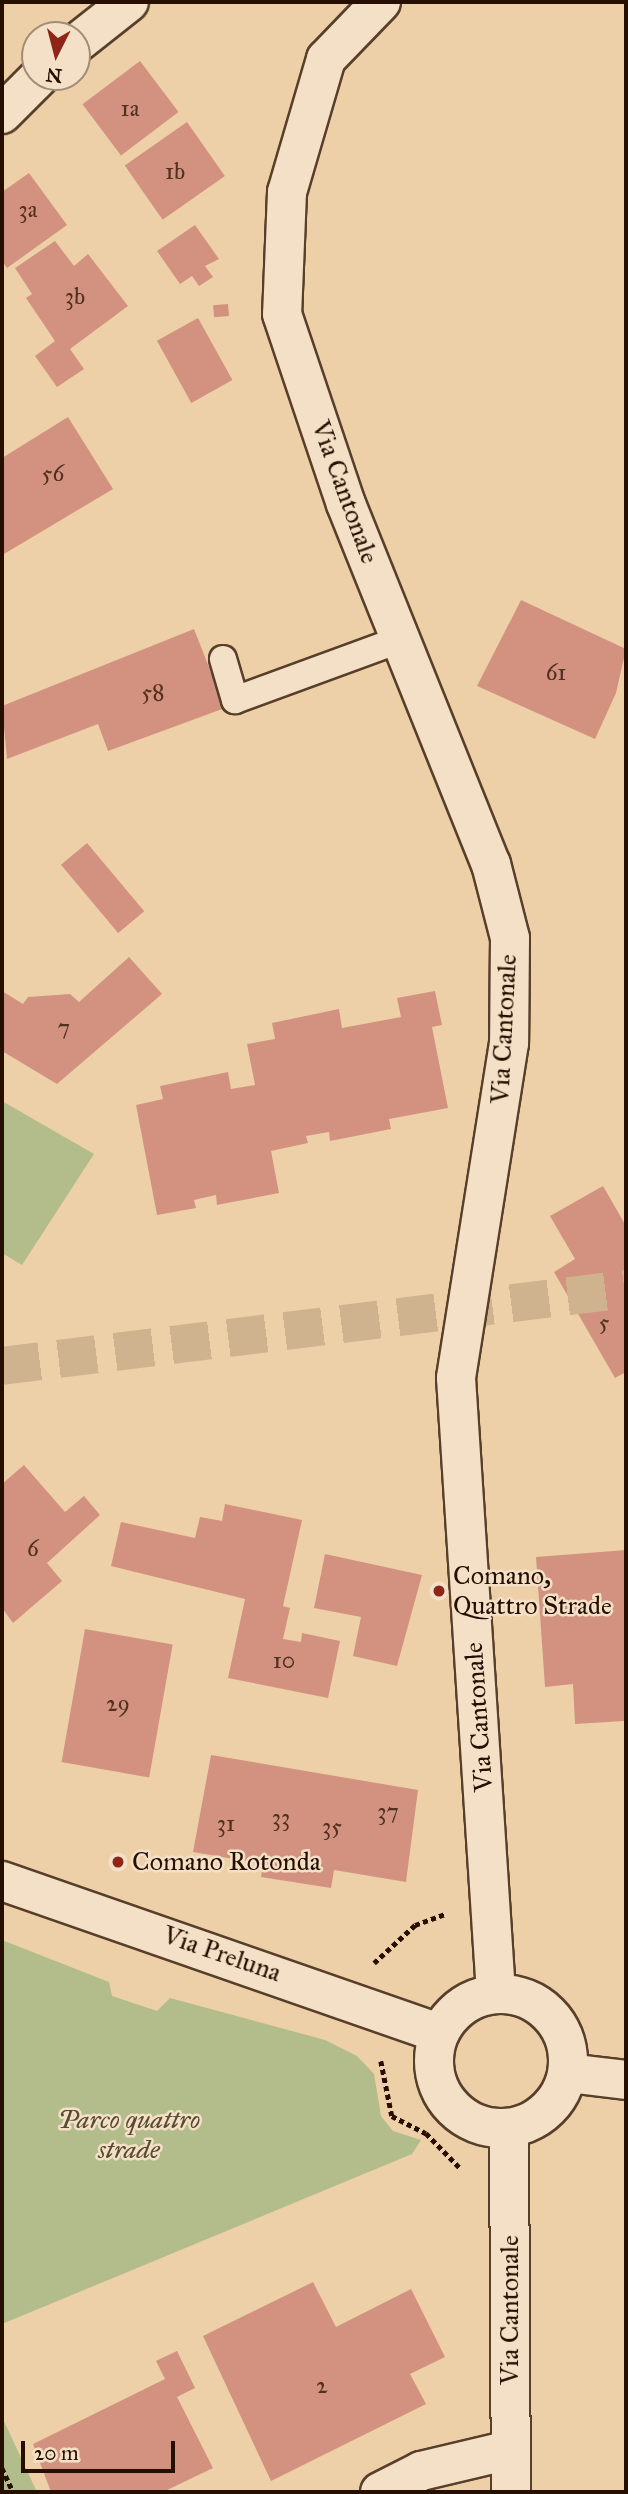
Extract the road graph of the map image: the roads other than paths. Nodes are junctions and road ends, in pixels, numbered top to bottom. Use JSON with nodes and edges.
{"nodes":[{"id":1,"x":129,"y":2,"type":"edge"},
{"id":2,"x":381,"y":2,"type":"edge"},
{"id":3,"x":91,"y":32,"type":"edge"},
{"id":4,"x":25,"y":91,"type":"edge"},
{"id":5,"x":2,"y":114,"type":"edge"},
{"id":6,"x":402,"y":639,"type":"junction"},
{"id":7,"x":223,"y":659,"type":"dead end"},
{"id":8,"x":2,"y":1881,"type":"edge"},
{"id":9,"x":496,"y":1994,"type":"junction"},
{"id":10,"x":439,"y":2033,"type":"junction"},
{"id":11,"x":568,"y":2073,"type":"junction"},
{"id":12,"x":626,"y":2080,"type":"edge"},
{"id":13,"x":509,"y":2128,"type":"junction"},
{"id":14,"x":510,"y":2450,"type":"junction"},
{"id":15,"x":380,"y":2492,"type":"edge"},
{"id":16,"x":511,"y":2492,"type":"edge"}],
"edges":[{"from":1,"to":3,"type":"street"},
{"from":2,"to":6,"type":"street","name":"Via Cantonale"},
{"from":4,"to":5,"type":"street"},
{"from":6,"to":7,"type":"lane"},
{"from":6,"to":9,"type":"street","name":"Via Cantonale"},
{"from":8,"to":10,"type":"street","name":"Via Preluna"},
{"from":9,"to":10,"type":"street"},
{"from":9,"to":11,"type":"street"},
{"from":10,"to":13,"type":"street"},
{"from":11,"to":12,"type":"street"},
{"from":11,"to":13,"type":"street"},
{"from":13,"to":14,"type":"street","name":"Via Cantonale"},
{"from":14,"to":15,"type":"street"},
{"from":14,"to":16,"type":"street","name":"Via Cantonale"}]}
